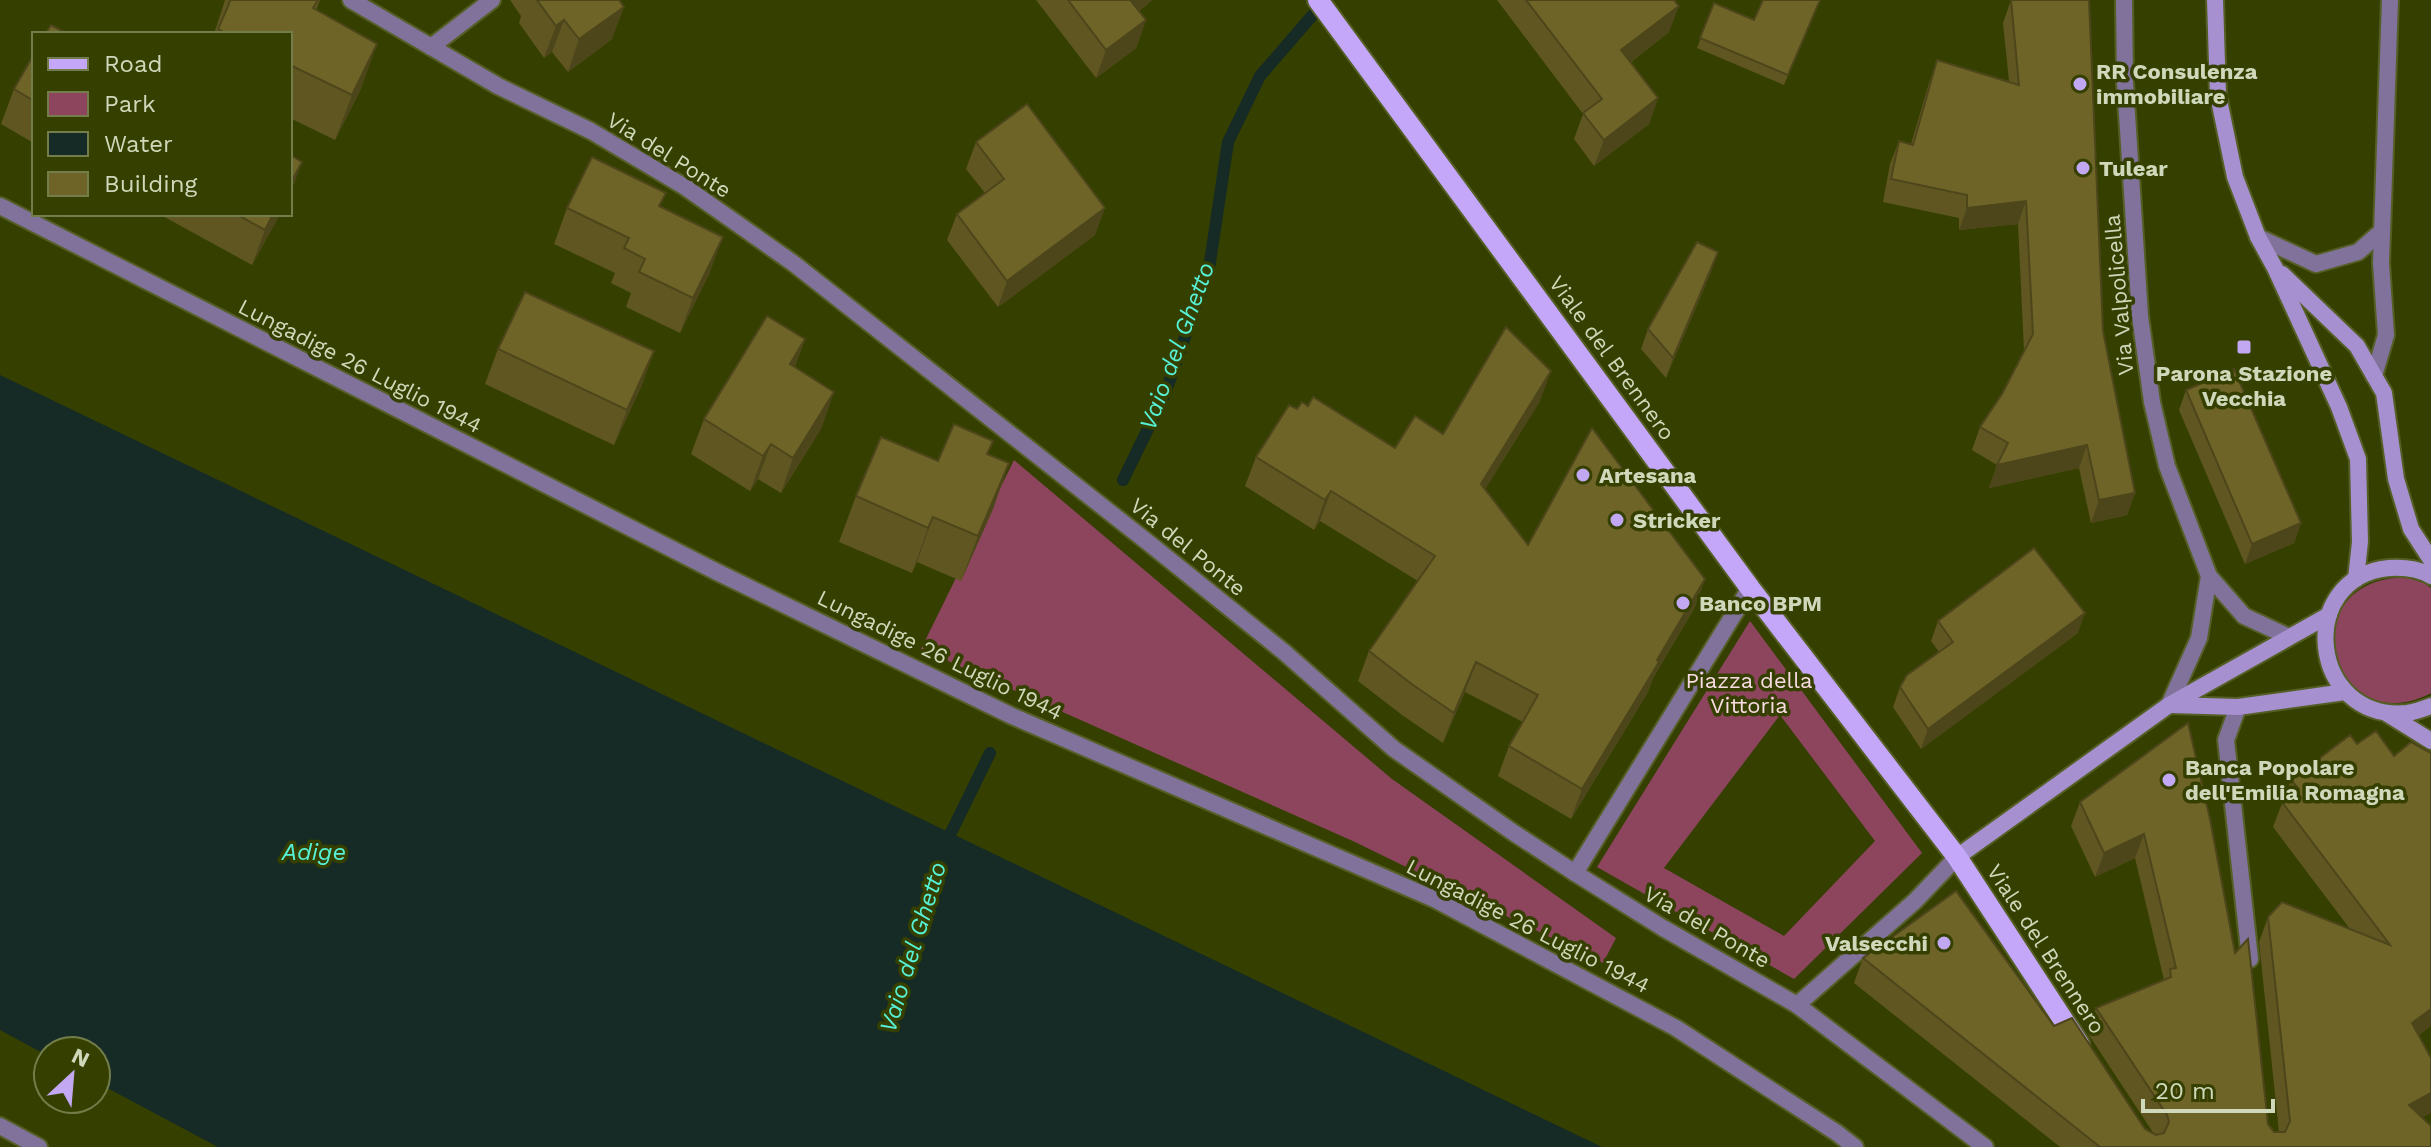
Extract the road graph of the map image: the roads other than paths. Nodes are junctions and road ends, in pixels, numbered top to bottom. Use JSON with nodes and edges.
{"nodes":[{"id":1,"x":351,"y":0,"type":"edge"},
{"id":2,"x":492,"y":0,"type":"edge"},
{"id":3,"x":1318,"y":0,"type":"edge"},
{"id":4,"x":2124,"y":0,"type":"edge"},
{"id":5,"x":2215,"y":0,"type":"edge"},
{"id":6,"x":2390,"y":0,"type":"edge"},
{"id":7,"x":431,"y":47,"type":"junction"},
{"id":8,"x":0,"y":206,"type":"edge"},
{"id":9,"x":2382,"y":231,"type":"junction"},
{"id":10,"x":2258,"y":237,"type":"junction"},
{"id":11,"x":2275,"y":268,"type":"junction"},
{"id":12,"x":2374,"y":376,"type":"junction"},
{"id":13,"x":2431,"y":560,"type":"edge"},
{"id":14,"x":2209,"y":576,"type":"junction"},
{"id":15,"x":2431,"y":576,"type":"edge"},
{"id":16,"x":2356,"y":579,"type":"junction"},
{"id":17,"x":1750,"y":588,"type":"junction"},
{"id":18,"x":2329,"y":615,"type":"junction"},
{"id":19,"x":2289,"y":637,"type":"junction"},
{"id":20,"x":2345,"y":692,"type":"junction"},
{"id":21,"x":2169,"y":705,"type":"junction"},
{"id":22,"x":2431,"y":706,"type":"edge"},
{"id":23,"x":2238,"y":707,"type":"junction"},
{"id":24,"x":2384,"y":712,"type":"junction"},
{"id":25,"x":2431,"y":741,"type":"edge"},
{"id":26,"x":1957,"y":857,"type":"junction"},
{"id":27,"x":1575,"y":873,"type":"junction"},
{"id":28,"x":2251,"y":975,"type":"edge"},
{"id":29,"x":1797,"y":1005,"type":"junction"},
{"id":30,"x":2090,"y":1061,"type":"edge"},
{"id":31,"x":0,"y":1126,"type":"edge"},
{"id":32,"x":39,"y":1147,"type":"edge"},
{"id":33,"x":1855,"y":1147,"type":"edge"},
{"id":34,"x":1985,"y":1147,"type":"edge"}],
"edges":[{"from":1,"to":7,"type":"street","name":"Via del Ponte"},
{"from":2,"to":7,"type":"street"},
{"from":3,"to":17,"type":"main road","name":"Viale del Brennero"},
{"from":4,"to":14,"type":"street","name":"Via Valpolicella"},
{"from":5,"to":10,"type":"main road"},
{"from":6,"to":9,"type":"street"},
{"from":7,"to":27,"type":"street","name":"Via del Ponte"},
{"from":8,"to":33,"type":"street","name":"Lungadige 26 Luglio 1944"},
{"from":9,"to":10,"type":"street"},
{"from":9,"to":12,"type":"street"},
{"from":10,"to":11,"type":"main road"},
{"from":11,"to":12,"type":"main road"},
{"from":11,"to":16,"type":"main road"},
{"from":12,"to":13,"type":"main road"},
{"from":14,"to":19,"type":"street","name":"Via Valpolicella"},
{"from":14,"to":21,"type":"street"},
{"from":15,"to":16,"type":"main road"},
{"from":16,"to":18,"type":"main road"},
{"from":17,"to":26,"type":"main road","name":"Viale del Brennero"},
{"from":17,"to":27,"type":"street"},
{"from":18,"to":19,"type":"main road","name":"Viale del Brennero"},
{"from":18,"to":20,"type":"main road"},
{"from":19,"to":21,"type":"main road","name":"Viale del Brennero"},
{"from":20,"to":23,"type":"main road"},
{"from":20,"to":24,"type":"main road"},
{"from":21,"to":23,"type":"main road"},
{"from":21,"to":26,"type":"main road","name":"Viale del Brennero"},
{"from":22,"to":24,"type":"main road"},
{"from":23,"to":28,"type":"street"},
{"from":24,"to":25,"type":"main road"},
{"from":26,"to":29,"type":"street"},
{"from":26,"to":30,"type":"main road","name":"Viale del Brennero"},
{"from":27,"to":29,"type":"street","name":"Via del Ponte"},
{"from":29,"to":34,"type":"street","name":"Via del Ponte"},
{"from":31,"to":32,"type":"street"}]}
